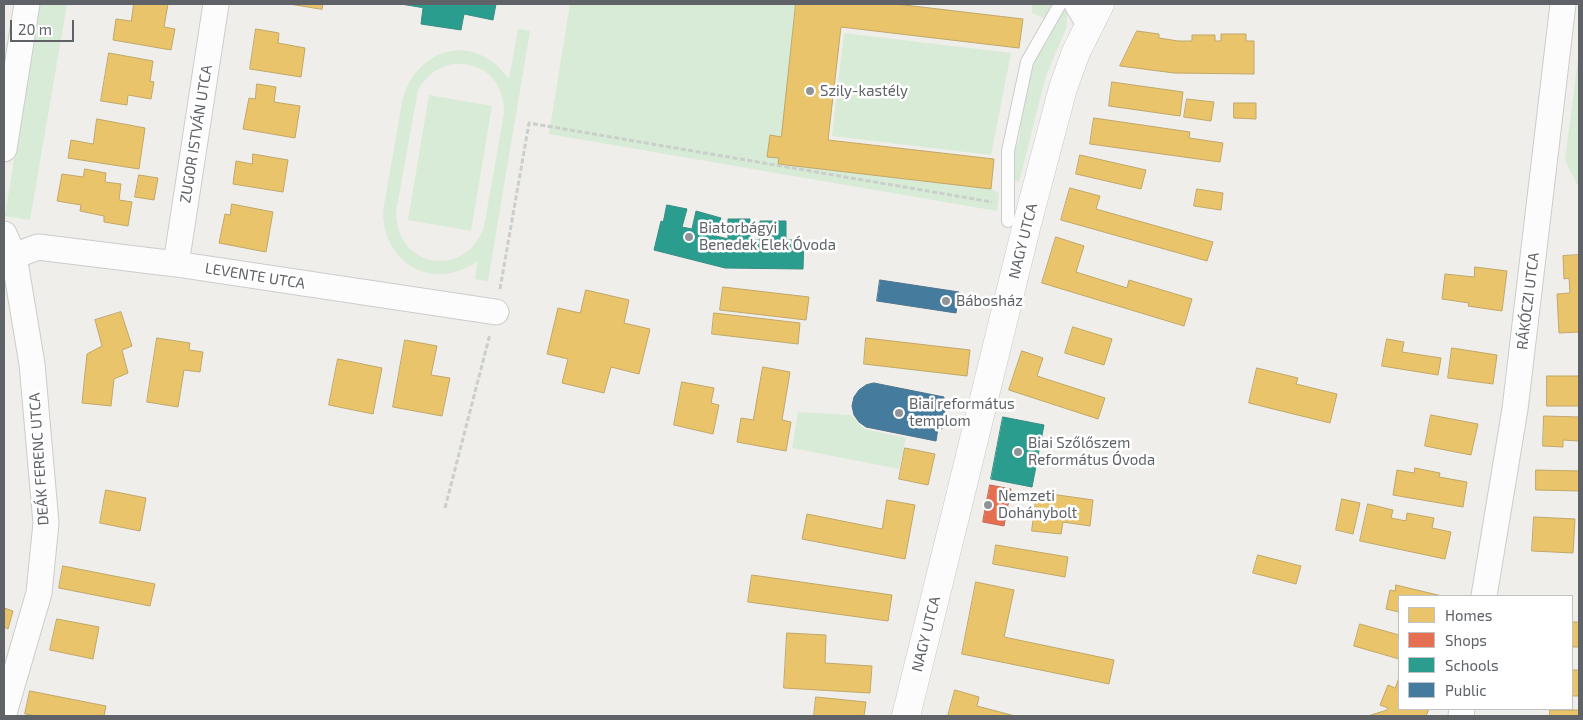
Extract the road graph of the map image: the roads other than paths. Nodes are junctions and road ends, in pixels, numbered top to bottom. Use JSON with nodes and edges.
{"nodes":[{"id":1,"x":27,"y":4,"type":"edge"},
{"id":2,"x":216,"y":4,"type":"edge"},
{"id":3,"x":1060,"y":4,"type":"edge"},
{"id":4,"x":1563,"y":4,"type":"edge"},
{"id":5,"x":1089,"y":10,"type":"edge"},
{"id":6,"x":4,"y":149,"type":"edge"},
{"id":7,"x":1008,"y":221,"type":"dead end"},
{"id":8,"x":9,"y":245,"type":"edge"},
{"id":9,"x":176,"y":264,"type":"junction"},
{"id":10,"x":496,"y":312,"type":"road end"},
{"id":11,"x":1484,"y":595,"type":"edge"},
{"id":12,"x":4,"y":713,"type":"edge"},
{"id":13,"x":906,"y":716,"type":"edge"}],
"edges":[{"from":1,"to":6,"type":"street"},
{"from":2,"to":9,"type":"street","name":"ZUGOR ISTVÁN UTCA"},
{"from":3,"to":7,"type":"lane"},
{"from":4,"to":11,"type":"street","name":"RÁKÓCZI UTCA"},
{"from":5,"to":13,"type":"main road","name":"NAGY UTCA"},
{"from":8,"to":9,"type":"street","name":"LEVENTE UTCA"},
{"from":8,"to":12,"type":"street","name":"DEÁK FERENC UTCA"},
{"from":9,"to":10,"type":"street","name":"LEVENTE UTCA"}]}
